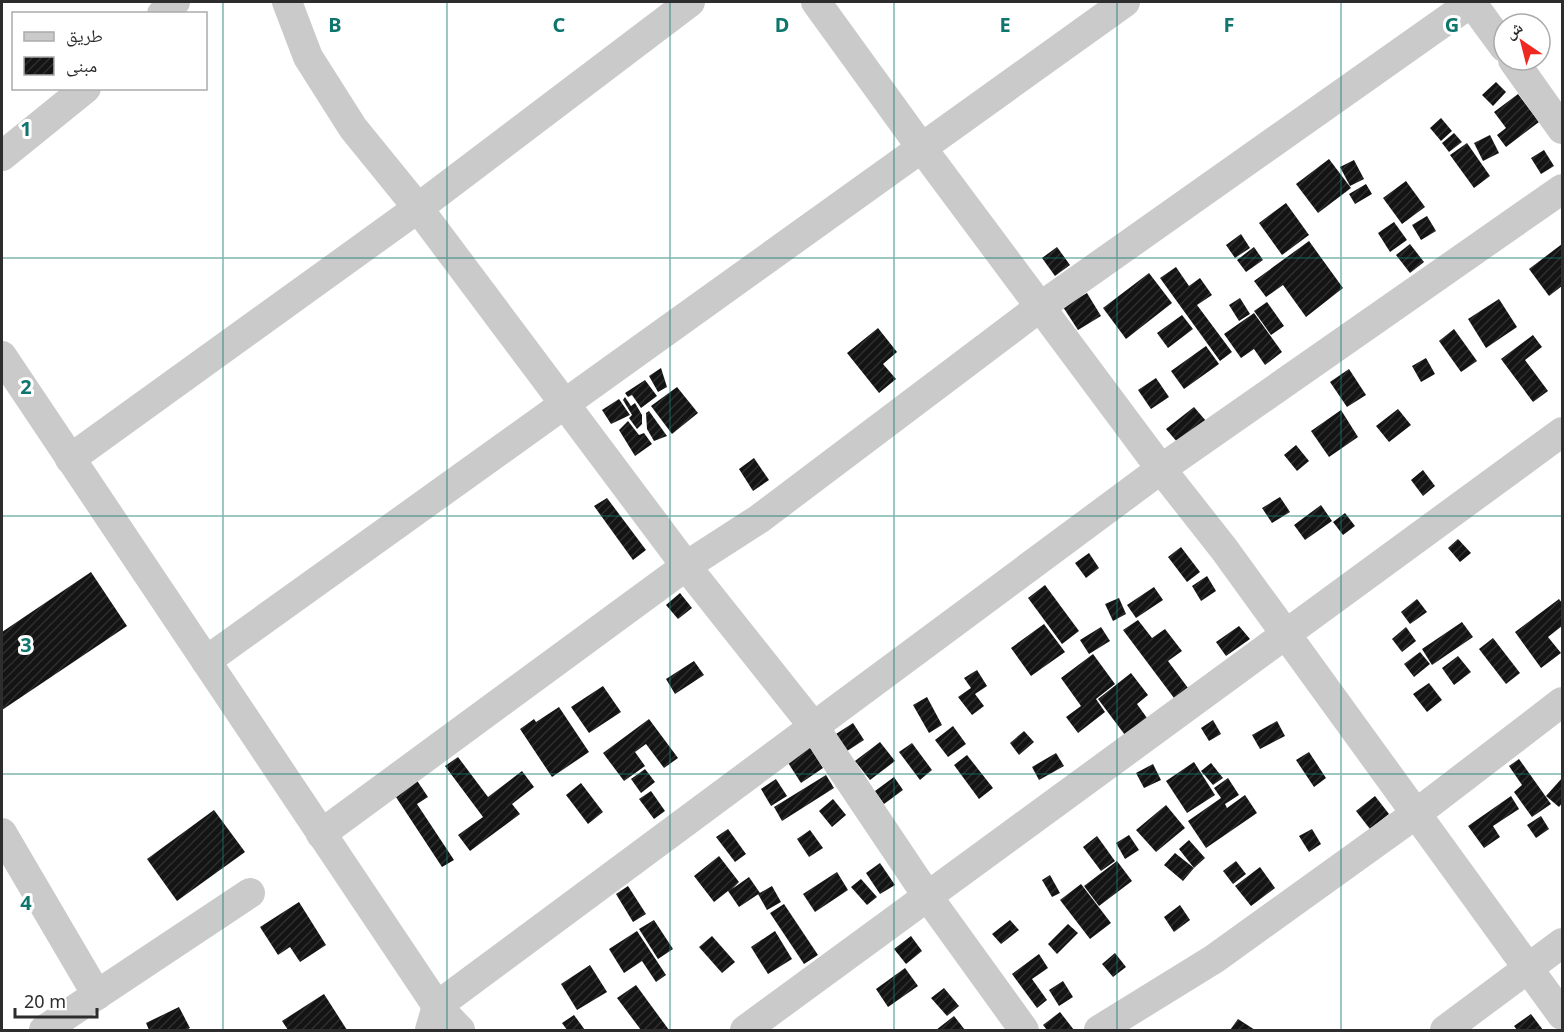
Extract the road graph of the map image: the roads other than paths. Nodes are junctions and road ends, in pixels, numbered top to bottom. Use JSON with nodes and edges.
{"nodes":[{"id":1,"x":287,"y":2,"type":"edge"},
{"id":2,"x":690,"y":2,"type":"edge"},
{"id":3,"x":816,"y":2,"type":"edge"},
{"id":4,"x":1125,"y":2,"type":"edge"},
{"id":5,"x":1472,"y":2,"type":"edge"},
{"id":6,"x":1492,"y":30,"type":"edge"},
{"id":7,"x":1522,"y":72,"type":"edge"},
{"id":8,"x":84,"y":90,"type":"edge"},
{"id":9,"x":1563,"y":129,"type":"edge"},
{"id":10,"x":921,"y":147,"type":"junction"},
{"id":11,"x":2,"y":156,"type":"edge"},
{"id":12,"x":1563,"y":189,"type":"edge"},
{"id":13,"x":418,"y":208,"type":"junction"},
{"id":14,"x":1040,"y":307,"type":"junction"},
{"id":15,"x":2,"y":356,"type":"edge"},
{"id":16,"x":565,"y":402,"type":"junction"},
{"id":17,"x":1563,"y":432,"type":"edge"},
{"id":18,"x":70,"y":459,"type":"junction"},
{"id":19,"x":1161,"y":469,"type":"junction"},
{"id":20,"x":686,"y":566,"type":"junction"},
{"id":21,"x":1286,"y":634,"type":"junction"},
{"id":22,"x":206,"y":661,"type":"junction"},
{"id":23,"x":1563,"y":702,"type":"edge"},
{"id":24,"x":814,"y":727,"type":"junction"},
{"id":25,"x":1417,"y":813,"type":"junction"},
{"id":26,"x":2,"y":833,"type":"edge"},
{"id":27,"x":321,"y":834,"type":"junction"},
{"id":28,"x":250,"y":893,"type":"dead end"},
{"id":29,"x":928,"y":897,"type":"junction"},
{"id":30,"x":1563,"y":943,"type":"edge"},
{"id":31,"x":1529,"y":968,"type":"junction"},
{"id":32,"x":97,"y":995,"type":"junction"},
{"id":33,"x":1563,"y":1015,"type":"edge"},
{"id":34,"x":433,"y":1018,"type":"edge"},
{"id":35,"x":44,"y":1030,"type":"edge"},
{"id":36,"x":460,"y":1030,"type":"edge"},
{"id":37,"x":745,"y":1030,"type":"edge"},
{"id":38,"x":1024,"y":1030,"type":"edge"},
{"id":39,"x":1099,"y":1030,"type":"edge"},
{"id":40,"x":1445,"y":1030,"type":"edge"}],
"edges":[{"from":1,"to":13,"type":"street"},
{"from":2,"to":13,"type":"street"},
{"from":3,"to":10,"type":"street"},
{"from":4,"to":10,"type":"street"},
{"from":5,"to":6,"type":"street"},
{"from":5,"to":14,"type":"street"},
{"from":7,"to":9,"type":"street"},
{"from":8,"to":11,"type":"street"},
{"from":10,"to":14,"type":"street"},
{"from":10,"to":16,"type":"street"},
{"from":12,"to":19,"type":"street"},
{"from":13,"to":16,"type":"street"},
{"from":13,"to":18,"type":"street"},
{"from":14,"to":19,"type":"street"},
{"from":14,"to":20,"type":"street"},
{"from":15,"to":18,"type":"street"},
{"from":16,"to":20,"type":"street"},
{"from":16,"to":22,"type":"street"},
{"from":17,"to":21,"type":"street"},
{"from":18,"to":22,"type":"street"},
{"from":19,"to":21,"type":"street"},
{"from":19,"to":24,"type":"street"},
{"from":20,"to":24,"type":"street"},
{"from":20,"to":27,"type":"street"},
{"from":21,"to":25,"type":"street"},
{"from":21,"to":29,"type":"street"},
{"from":22,"to":27,"type":"street"},
{"from":23,"to":25,"type":"street"},
{"from":24,"to":29,"type":"street"},
{"from":24,"to":34,"type":"street"},
{"from":25,"to":31,"type":"street"},
{"from":25,"to":39,"type":"street"},
{"from":26,"to":32,"type":"street"},
{"from":27,"to":34,"type":"street"},
{"from":28,"to":32,"type":"street"},
{"from":29,"to":37,"type":"street"},
{"from":29,"to":38,"type":"street"},
{"from":30,"to":31,"type":"street"},
{"from":31,"to":33,"type":"street"},
{"from":31,"to":40,"type":"street"},
{"from":32,"to":35,"type":"street"},
{"from":34,"to":36,"type":"street"}]}
